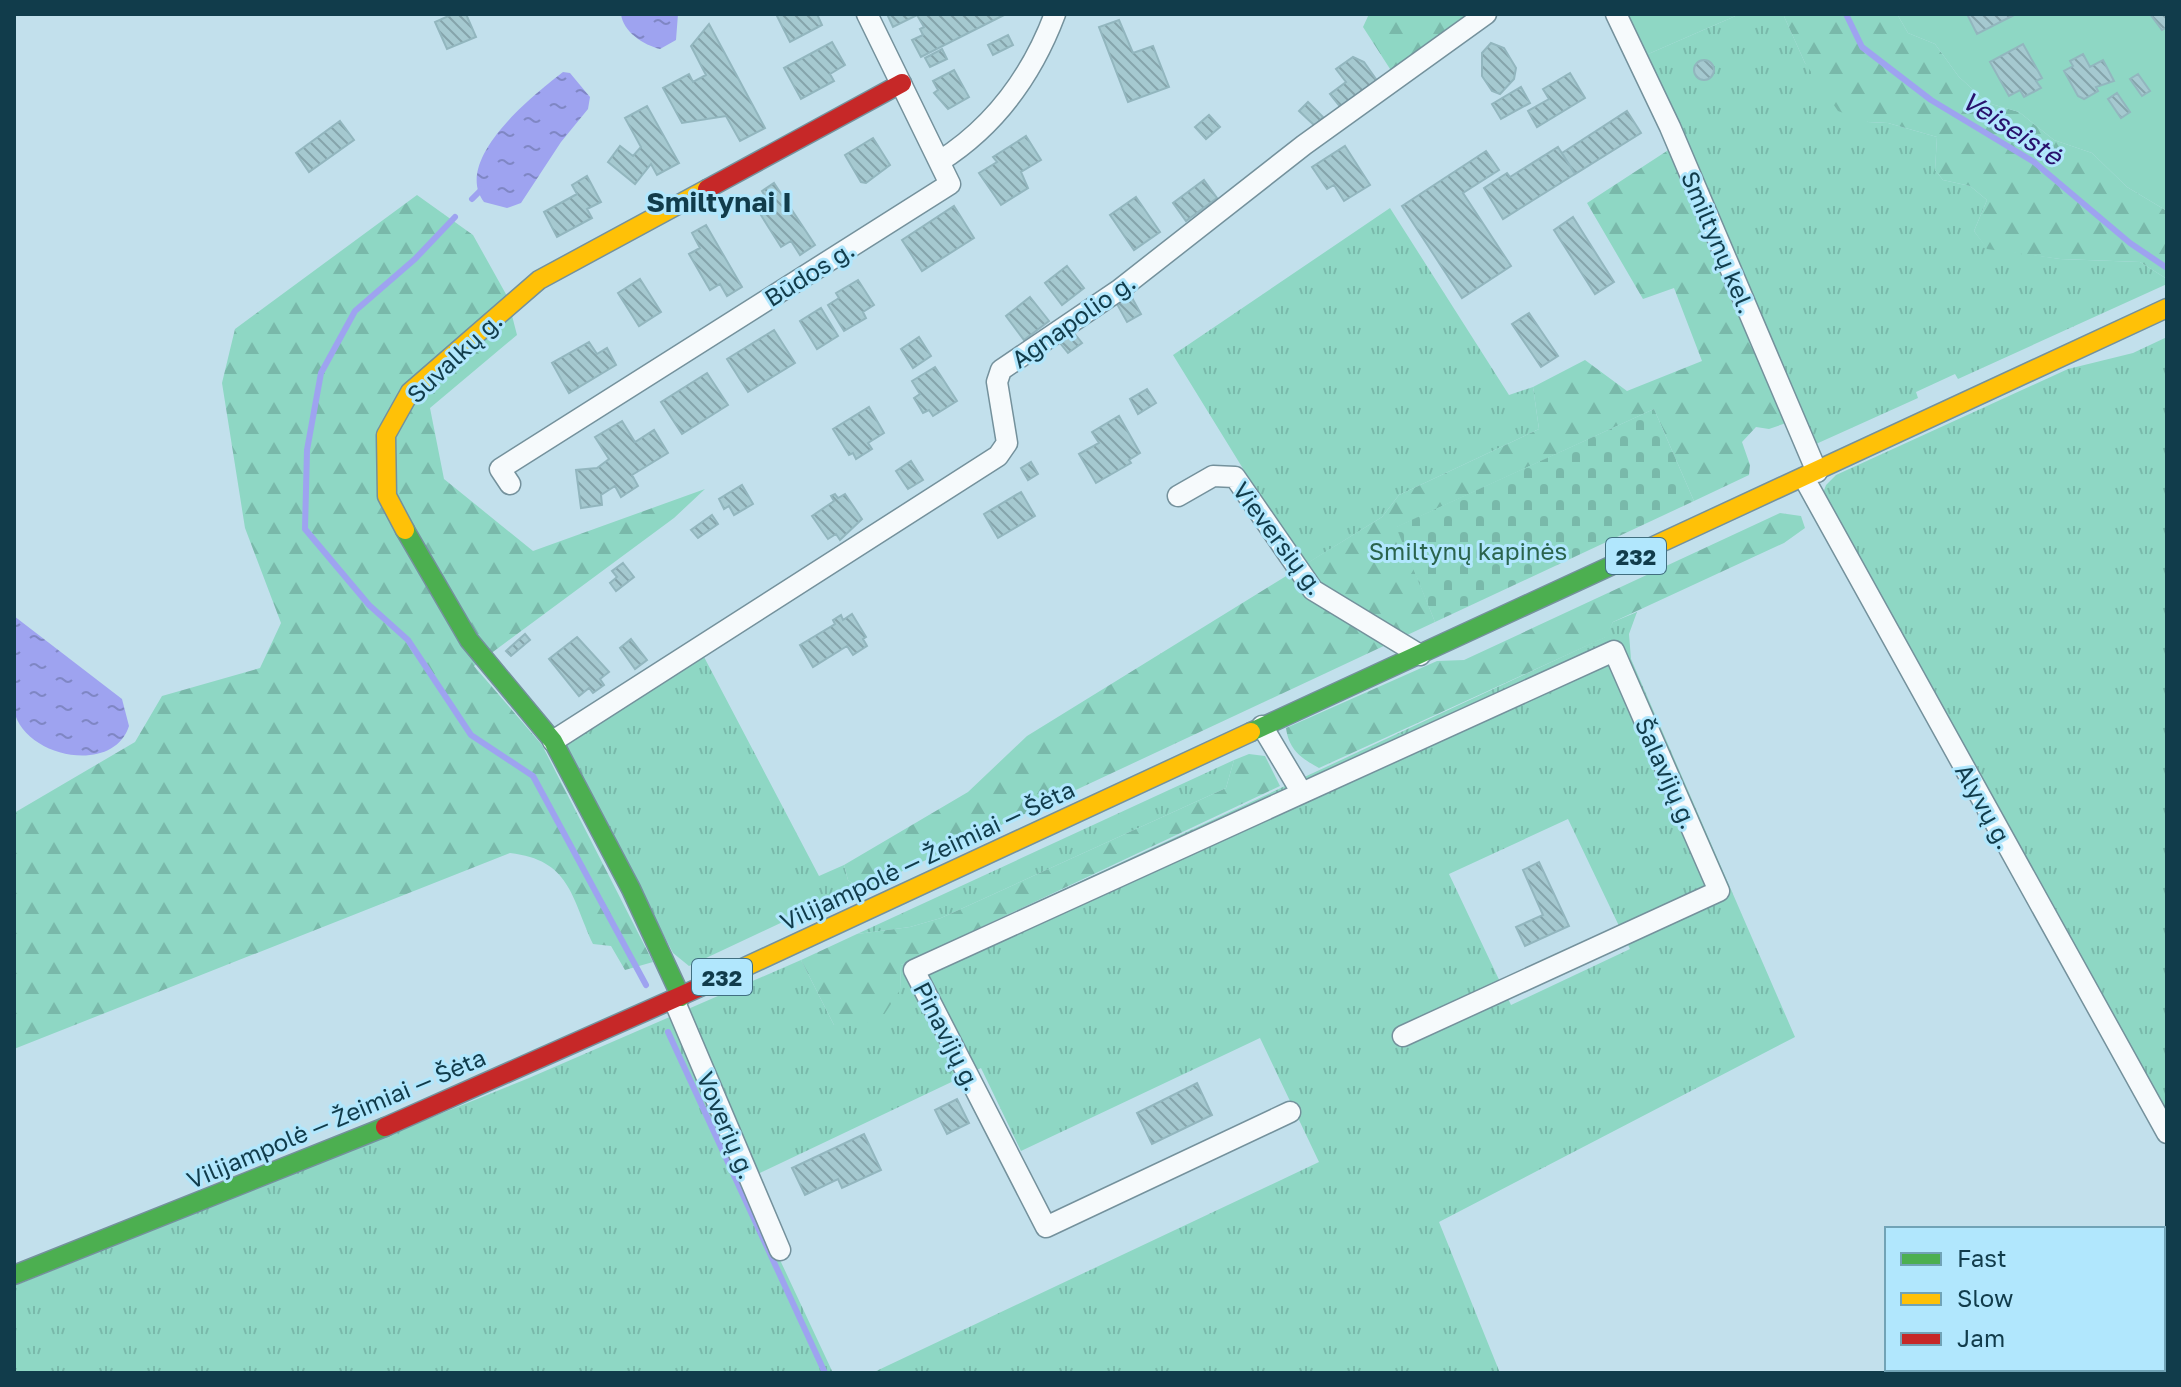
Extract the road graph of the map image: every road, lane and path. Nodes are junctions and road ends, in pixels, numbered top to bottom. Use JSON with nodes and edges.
{"nodes":[{"id":1,"x":867,"y":14,"type":"edge"},
{"id":2,"x":1055,"y":14,"type":"edge"},
{"id":3,"x":1486,"y":14,"type":"edge"},
{"id":4,"x":1616,"y":14,"type":"edge"},
{"id":5,"x":902,"y":83,"type":"junction"},
{"id":6,"x":940,"y":161,"type":"junction"},
{"id":7,"x":2167,"y":308,"type":"edge"},
{"id":8,"x":1810,"y":475,"type":"junction"},
{"id":9,"x":510,"y":484,"type":"dead end"},
{"id":10,"x":1178,"y":496,"type":"dead end"},
{"id":11,"x":1420,"y":655,"type":"junction"},
{"id":12,"x":1262,"y":726,"type":"junction"},
{"id":13,"x":553,"y":741,"type":"junction"},
{"id":14,"x":1302,"y":793,"type":"junction"},
{"id":15,"x":678,"y":998,"type":"junction"},
{"id":16,"x":1403,"y":1036,"type":"dead end"},
{"id":17,"x":1290,"y":1112,"type":"dead end"},
{"id":18,"x":2167,"y":1133,"type":"edge"},
{"id":19,"x":780,"y":1250,"type":"dead end"},
{"id":20,"x":14,"y":1275,"type":"edge"}],
"edges":[{"from":1,"to":5,"type":"street"},
{"from":2,"to":6,"type":"street"},
{"from":3,"to":13,"type":"street","name":"Agnapolio g."},
{"from":4,"to":8,"type":"street","name":"Smiltynų kel."},
{"from":5,"to":6,"type":"street"},
{"from":5,"to":13,"type":"main road","name":"Suvalkų g."},
{"from":6,"to":9,"type":"street","name":"Būdos g."},
{"from":7,"to":8,"type":"main road","name":"Vilijampolė — Žeimiai — Šėta","number":"232"},
{"from":8,"to":11,"type":"main road","name":"Vilijampolė — Žeimiai — Šėta","number":"232"},
{"from":8,"to":18,"type":"street","name":"Alyvų g."},
{"from":10,"to":11,"type":"street","name":"Vieversių g."},
{"from":11,"to":12,"type":"main road","name":"Vilijampolė — Žeimiai — Šėta","number":"232"},
{"from":12,"to":14,"type":"street"},
{"from":12,"to":15,"type":"main road","name":"Vilijampolė — Žeimiai — Šėta","number":"232"},
{"from":13,"to":15,"type":"main road","name":"Suvalkų g."},
{"from":14,"to":16,"type":"street","name":"Šalavijų g."},
{"from":14,"to":17,"type":"street","name":"Pinavijų g."},
{"from":15,"to":19,"type":"street","name":"Voverių g."},
{"from":15,"to":20,"type":"main road","name":"Vilijampolė — Žeimiai — Šėta","number":"232"}]}
